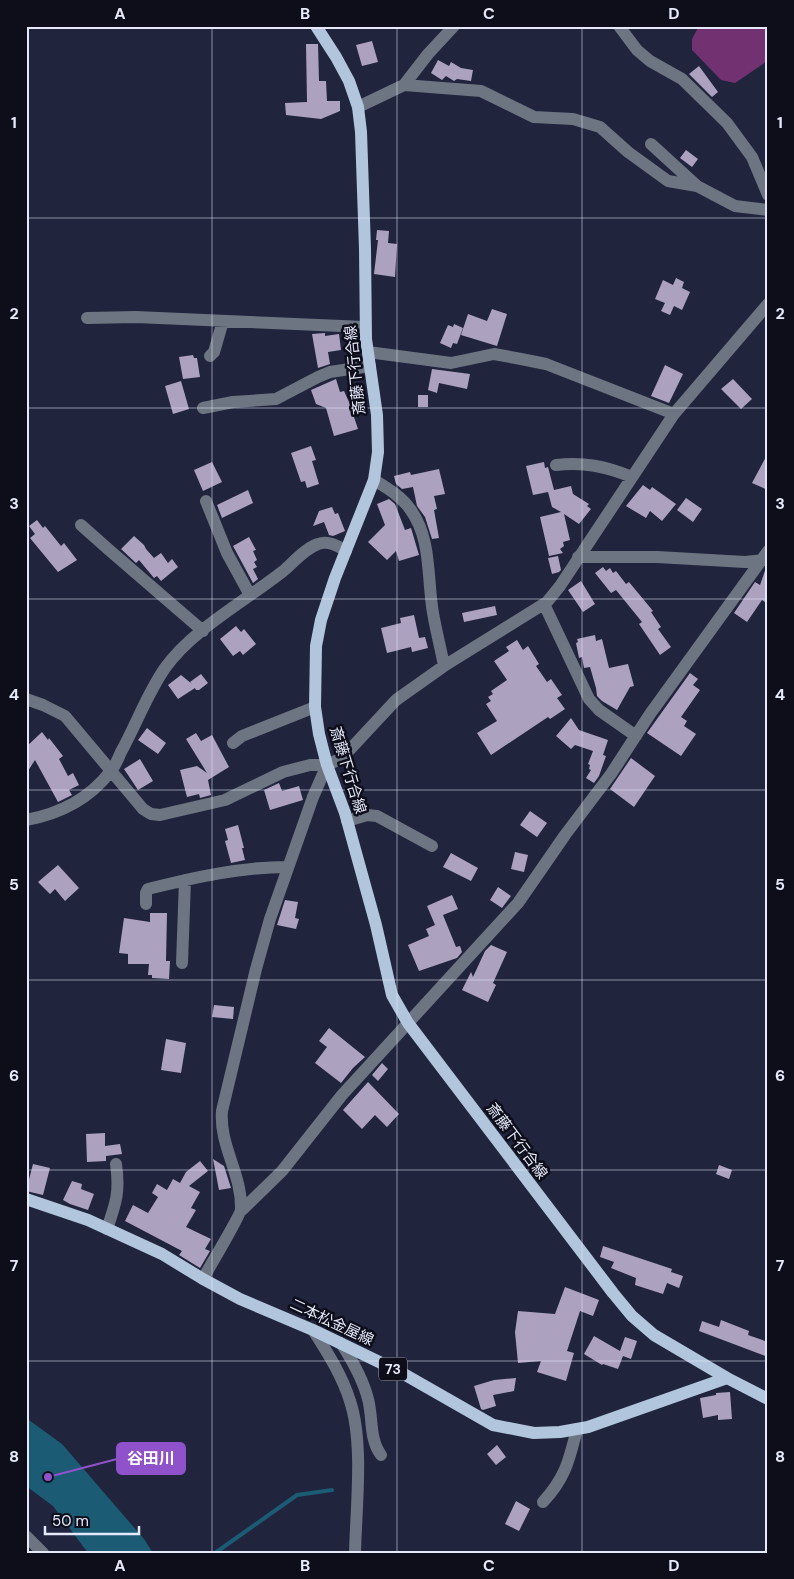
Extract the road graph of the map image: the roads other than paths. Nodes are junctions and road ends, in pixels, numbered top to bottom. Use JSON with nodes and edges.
{"nodes":[{"id":1,"x":316,"y":26,"type":"edge"},
{"id":2,"x":454,"y":26,"type":"edge"},
{"id":3,"x":619,"y":26,"type":"edge"},
{"id":4,"x":404,"y":85,"type":"junction"},
{"id":5,"x":358,"y":107,"type":"junction"},
{"id":6,"x":651,"y":144,"type":"dead end"},
{"id":7,"x":697,"y":186,"type":"junction"},
{"id":8,"x":768,"y":195,"type":"edge"},
{"id":9,"x":768,"y":210,"type":"edge"},
{"id":10,"x":768,"y":304,"type":"edge"},
{"id":11,"x":87,"y":318,"type":"dead end"},
{"id":12,"x":224,"y":321,"type":"junction"},
{"id":13,"x":365,"y":327,"type":"junction"},
{"id":14,"x":368,"y":352,"type":"junction"},
{"id":15,"x":210,"y":356,"type":"dead end"},
{"id":16,"x":370,"y":366,"type":"junction"},
{"id":17,"x":203,"y":408,"type":"dead end"},
{"id":18,"x":674,"y":414,"type":"junction"},
{"id":19,"x":556,"y":465,"type":"dead end"},
{"id":20,"x":632,"y":477,"type":"junction"},
{"id":21,"x":374,"y":480,"type":"junction"},
{"id":22,"x":206,"y":501,"type":"dead end"},
{"id":23,"x":81,"y":525,"type":"dead end"},
{"id":24,"x":346,"y":551,"type":"junction"},
{"id":25,"x":578,"y":557,"type":"junction"},
{"id":26,"x":766,"y":557,"type":"edge"},
{"id":27,"x":250,"y":596,"type":"junction"},
{"id":28,"x":544,"y":604,"type":"junction"},
{"id":29,"x":203,"y":631,"type":"junction"},
{"id":30,"x":444,"y":666,"type":"junction"},
{"id":31,"x":26,"y":699,"type":"edge"},
{"id":32,"x":315,"y":707,"type":"junction"},
{"id":33,"x":636,"y":736,"type":"junction"},
{"id":34,"x":233,"y":743,"type":"dead end"},
{"id":35,"x":327,"y":765,"type":"junction"},
{"id":36,"x":111,"y":772,"type":"junction"},
{"id":37,"x":26,"y":820,"type":"edge"},
{"id":38,"x":347,"y":821,"type":"junction"},
{"id":39,"x":432,"y":846,"type":"dead end"},
{"id":40,"x":287,"y":867,"type":"junction"},
{"id":41,"x":185,"y":880,"type":"junction"},
{"id":42,"x":146,"y":904,"type":"dead end"},
{"id":43,"x":182,"y":963,"type":"dead end"},
{"id":44,"x":408,"y":1023,"type":"junction"},
{"id":45,"x":116,"y":1164,"type":"dead end"},
{"id":46,"x":26,"y":1199,"type":"edge"},
{"id":47,"x":242,"y":1210,"type":"junction"},
{"id":48,"x":108,"y":1229,"type":"junction"},
{"id":49,"x":203,"y":1279,"type":"junction"},
{"id":50,"x":313,"y":1330,"type":"junction"},
{"id":51,"x":341,"y":1343,"type":"junction"},
{"id":52,"x":727,"y":1378,"type":"junction"},
{"id":53,"x":768,"y":1399,"type":"edge"},
{"id":54,"x":577,"y":1429,"type":"junction"},
{"id":55,"x":381,"y":1455,"type":"dead end"},
{"id":56,"x":543,"y":1502,"type":"dead end"},
{"id":57,"x":26,"y":1536,"type":"edge"},
{"id":58,"x":43,"y":1553,"type":"edge"},
{"id":59,"x":355,"y":1553,"type":"edge"}],
"edges":[{"from":1,"to":5,"type":"main road","name":"斎藤下行合線"},
{"from":2,"to":4,"type":"street"},
{"from":3,"to":8,"type":"street"},
{"from":4,"to":5,"type":"street"},
{"from":4,"to":7,"type":"street"},
{"from":5,"to":13,"type":"main road","name":"斎藤下行合線"},
{"from":6,"to":7,"type":"street"},
{"from":7,"to":9,"type":"street"},
{"from":10,"to":18,"type":"street"},
{"from":11,"to":12,"type":"street"},
{"from":12,"to":13,"type":"street"},
{"from":12,"to":15,"type":"street"},
{"from":13,"to":14,"type":"main road","name":"斎藤下行合線"},
{"from":14,"to":16,"type":"main road","name":"斎藤下行合線"},
{"from":14,"to":18,"type":"street"},
{"from":16,"to":17,"type":"street"},
{"from":16,"to":21,"type":"main road","name":"斎藤下行合線"},
{"from":18,"to":20,"type":"street"},
{"from":19,"to":20,"type":"street"},
{"from":20,"to":25,"type":"street"},
{"from":21,"to":24,"type":"main road","name":"斎藤下行合線"},
{"from":21,"to":30,"type":"street"},
{"from":22,"to":27,"type":"street"},
{"from":23,"to":29,"type":"street"},
{"from":24,"to":27,"type":"street"},
{"from":24,"to":32,"type":"main road","name":"斎藤下行合線"},
{"from":25,"to":26,"type":"street"},
{"from":25,"to":28,"type":"street"},
{"from":26,"to":33,"type":"street"},
{"from":27,"to":29,"type":"street"},
{"from":28,"to":30,"type":"street"},
{"from":28,"to":33,"type":"street"},
{"from":29,"to":36,"type":"street"},
{"from":30,"to":35,"type":"street"},
{"from":31,"to":36,"type":"street"},
{"from":32,"to":34,"type":"street"},
{"from":32,"to":35,"type":"main road","name":"斎藤下行合線"},
{"from":33,"to":44,"type":"street"},
{"from":35,"to":36,"type":"street"},
{"from":35,"to":38,"type":"main road","name":"斎藤下行合線"},
{"from":35,"to":40,"type":"street"},
{"from":36,"to":37,"type":"street"},
{"from":38,"to":39,"type":"street"},
{"from":38,"to":44,"type":"main road","name":"斎藤下行合線"},
{"from":40,"to":41,"type":"street"},
{"from":40,"to":47,"type":"street"},
{"from":41,"to":42,"type":"street"},
{"from":41,"to":43,"type":"street"},
{"from":44,"to":47,"type":"street"},
{"from":44,"to":52,"type":"main road","name":"斎藤下行合線"},
{"from":45,"to":48,"type":"street"},
{"from":46,"to":48,"type":"main road","name":"二本松金屋線","number":"73"},
{"from":47,"to":49,"type":"street"},
{"from":48,"to":49,"type":"main road","name":"二本松金屋線","number":"73"},
{"from":49,"to":50,"type":"main road","name":"二本松金屋線","number":"73"},
{"from":50,"to":51,"type":"main road","name":"二本松金屋線","number":"73"},
{"from":50,"to":59,"type":"street"},
{"from":51,"to":54,"type":"main road","name":"二本松金屋線","number":"73"},
{"from":51,"to":55,"type":"street"},
{"from":52,"to":53,"type":"main road"},
{"from":52,"to":54,"type":"main road","name":"二本松金屋線","number":"73"},
{"from":54,"to":56,"type":"street"},
{"from":57,"to":58,"type":"street"}]}
